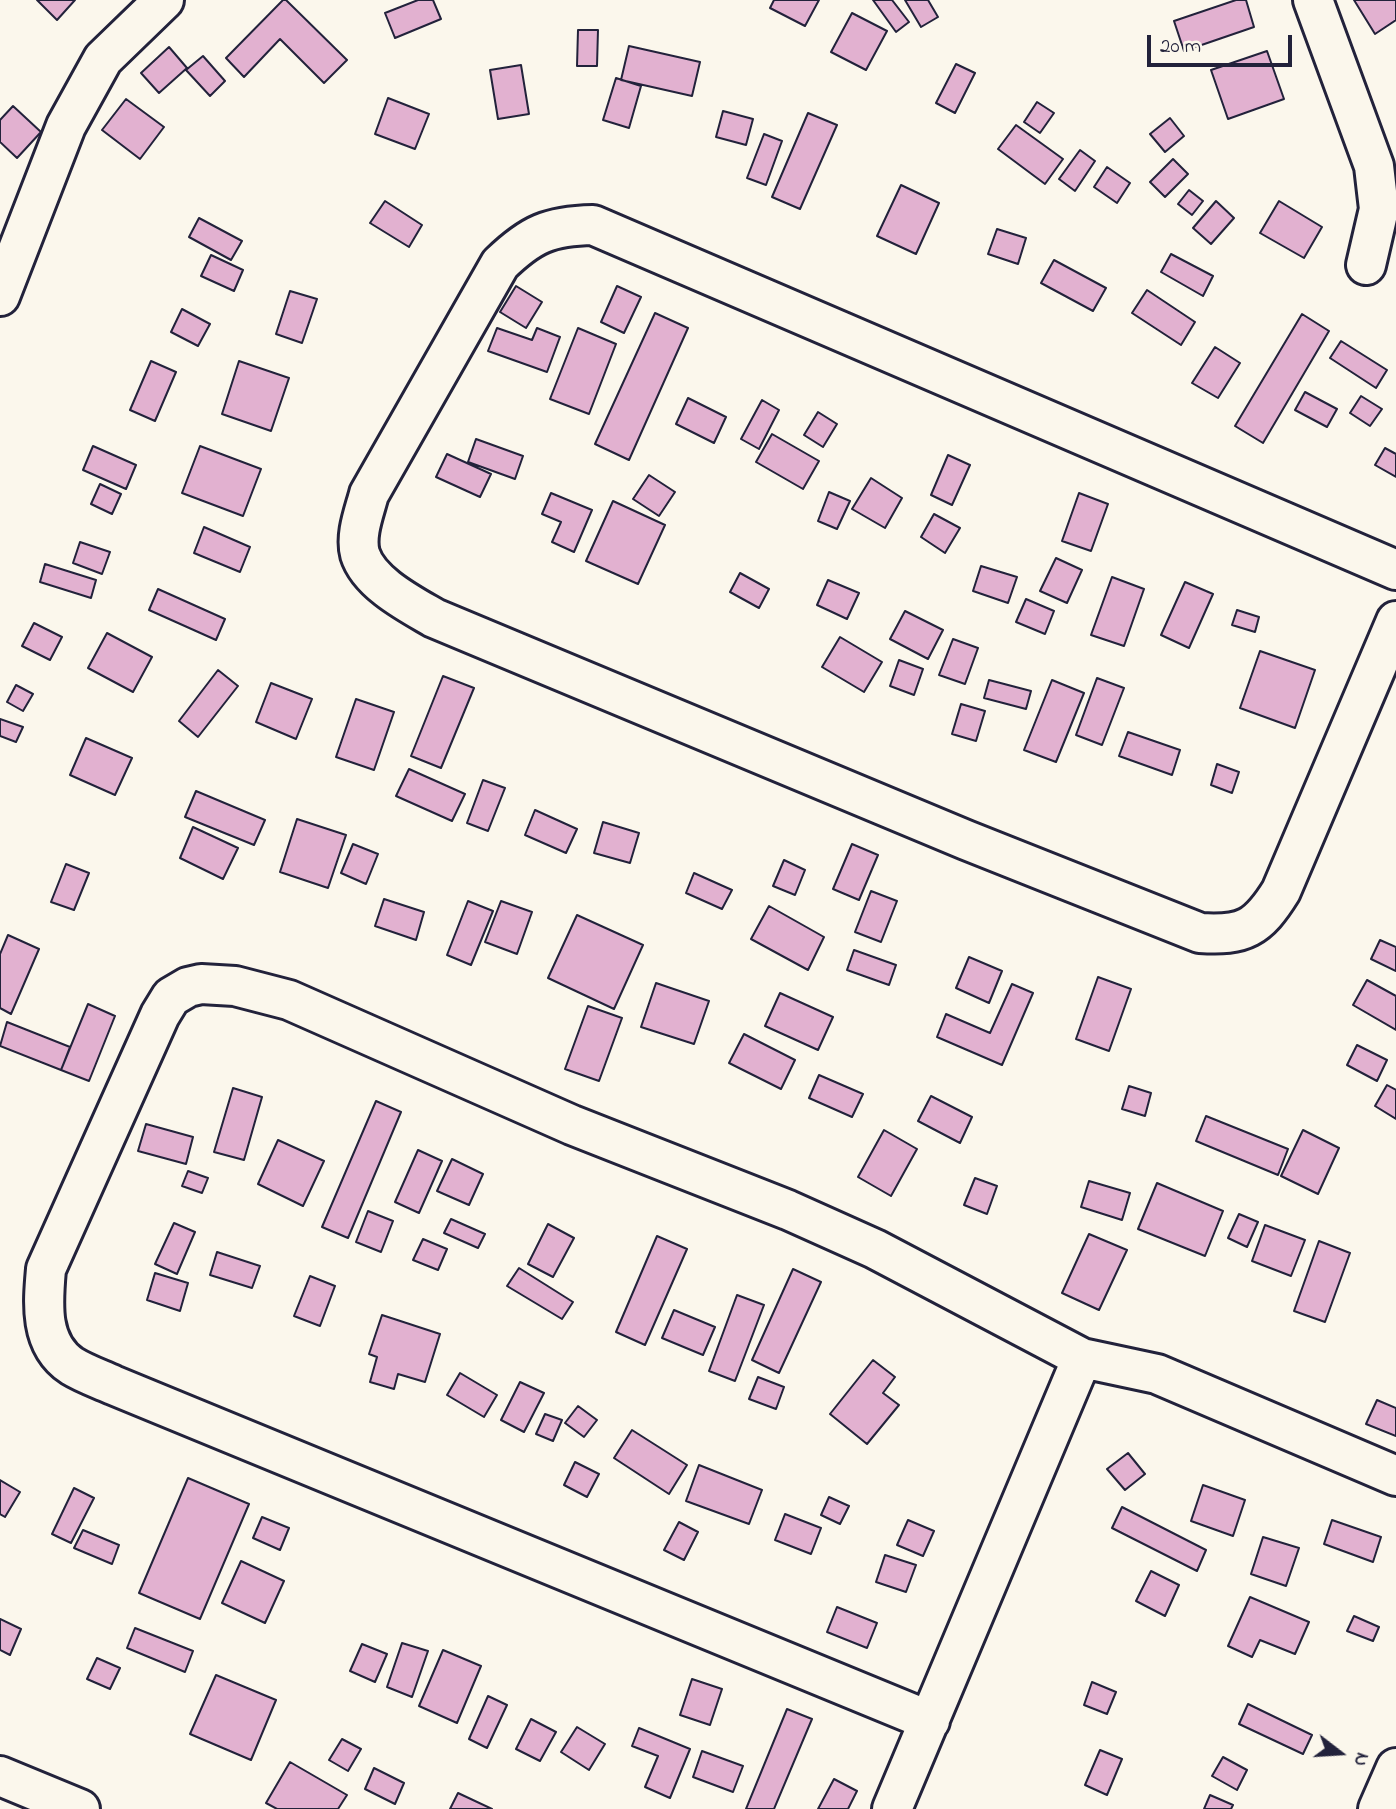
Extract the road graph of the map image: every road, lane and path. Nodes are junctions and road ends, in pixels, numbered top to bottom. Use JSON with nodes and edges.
{"nodes":[{"id":1,"x":164,"y":0,"type":"edge"},
{"id":2,"x":1313,"y":0,"type":"edge"},
{"id":3,"x":1366,"y":265,"type":"dead end"},
{"id":4,"x":0,"y":296,"type":"edge"},
{"id":5,"x":1396,"y":570,"type":"edge"},
{"id":6,"x":1396,"y":621,"type":"edge"},
{"id":7,"x":1082,"y":1358,"type":"junction"},
{"id":8,"x":1396,"y":1476,"type":"edge"},
{"id":9,"x":930,"y":1721,"type":"junction"},
{"id":10,"x":1396,"y":1769,"type":"edge"},
{"id":11,"x":0,"y":1776,"type":"edge"},
{"id":12,"x":80,"y":1809,"type":"edge"},
{"id":13,"x":892,"y":1809,"type":"edge"},
{"id":14,"x":1378,"y":1809,"type":"edge"}],
"edges":[{"from":1,"to":4,"type":"street"},
{"from":2,"to":3,"type":"street"},
{"from":5,"to":6,"type":"street"},
{"from":7,"to":8,"type":"street"},
{"from":7,"to":9,"type":"street"},
{"from":7,"to":9,"type":"street"},
{"from":9,"to":13,"type":"street"},
{"from":10,"to":14,"type":"street"},
{"from":11,"to":12,"type":"street"}]}
